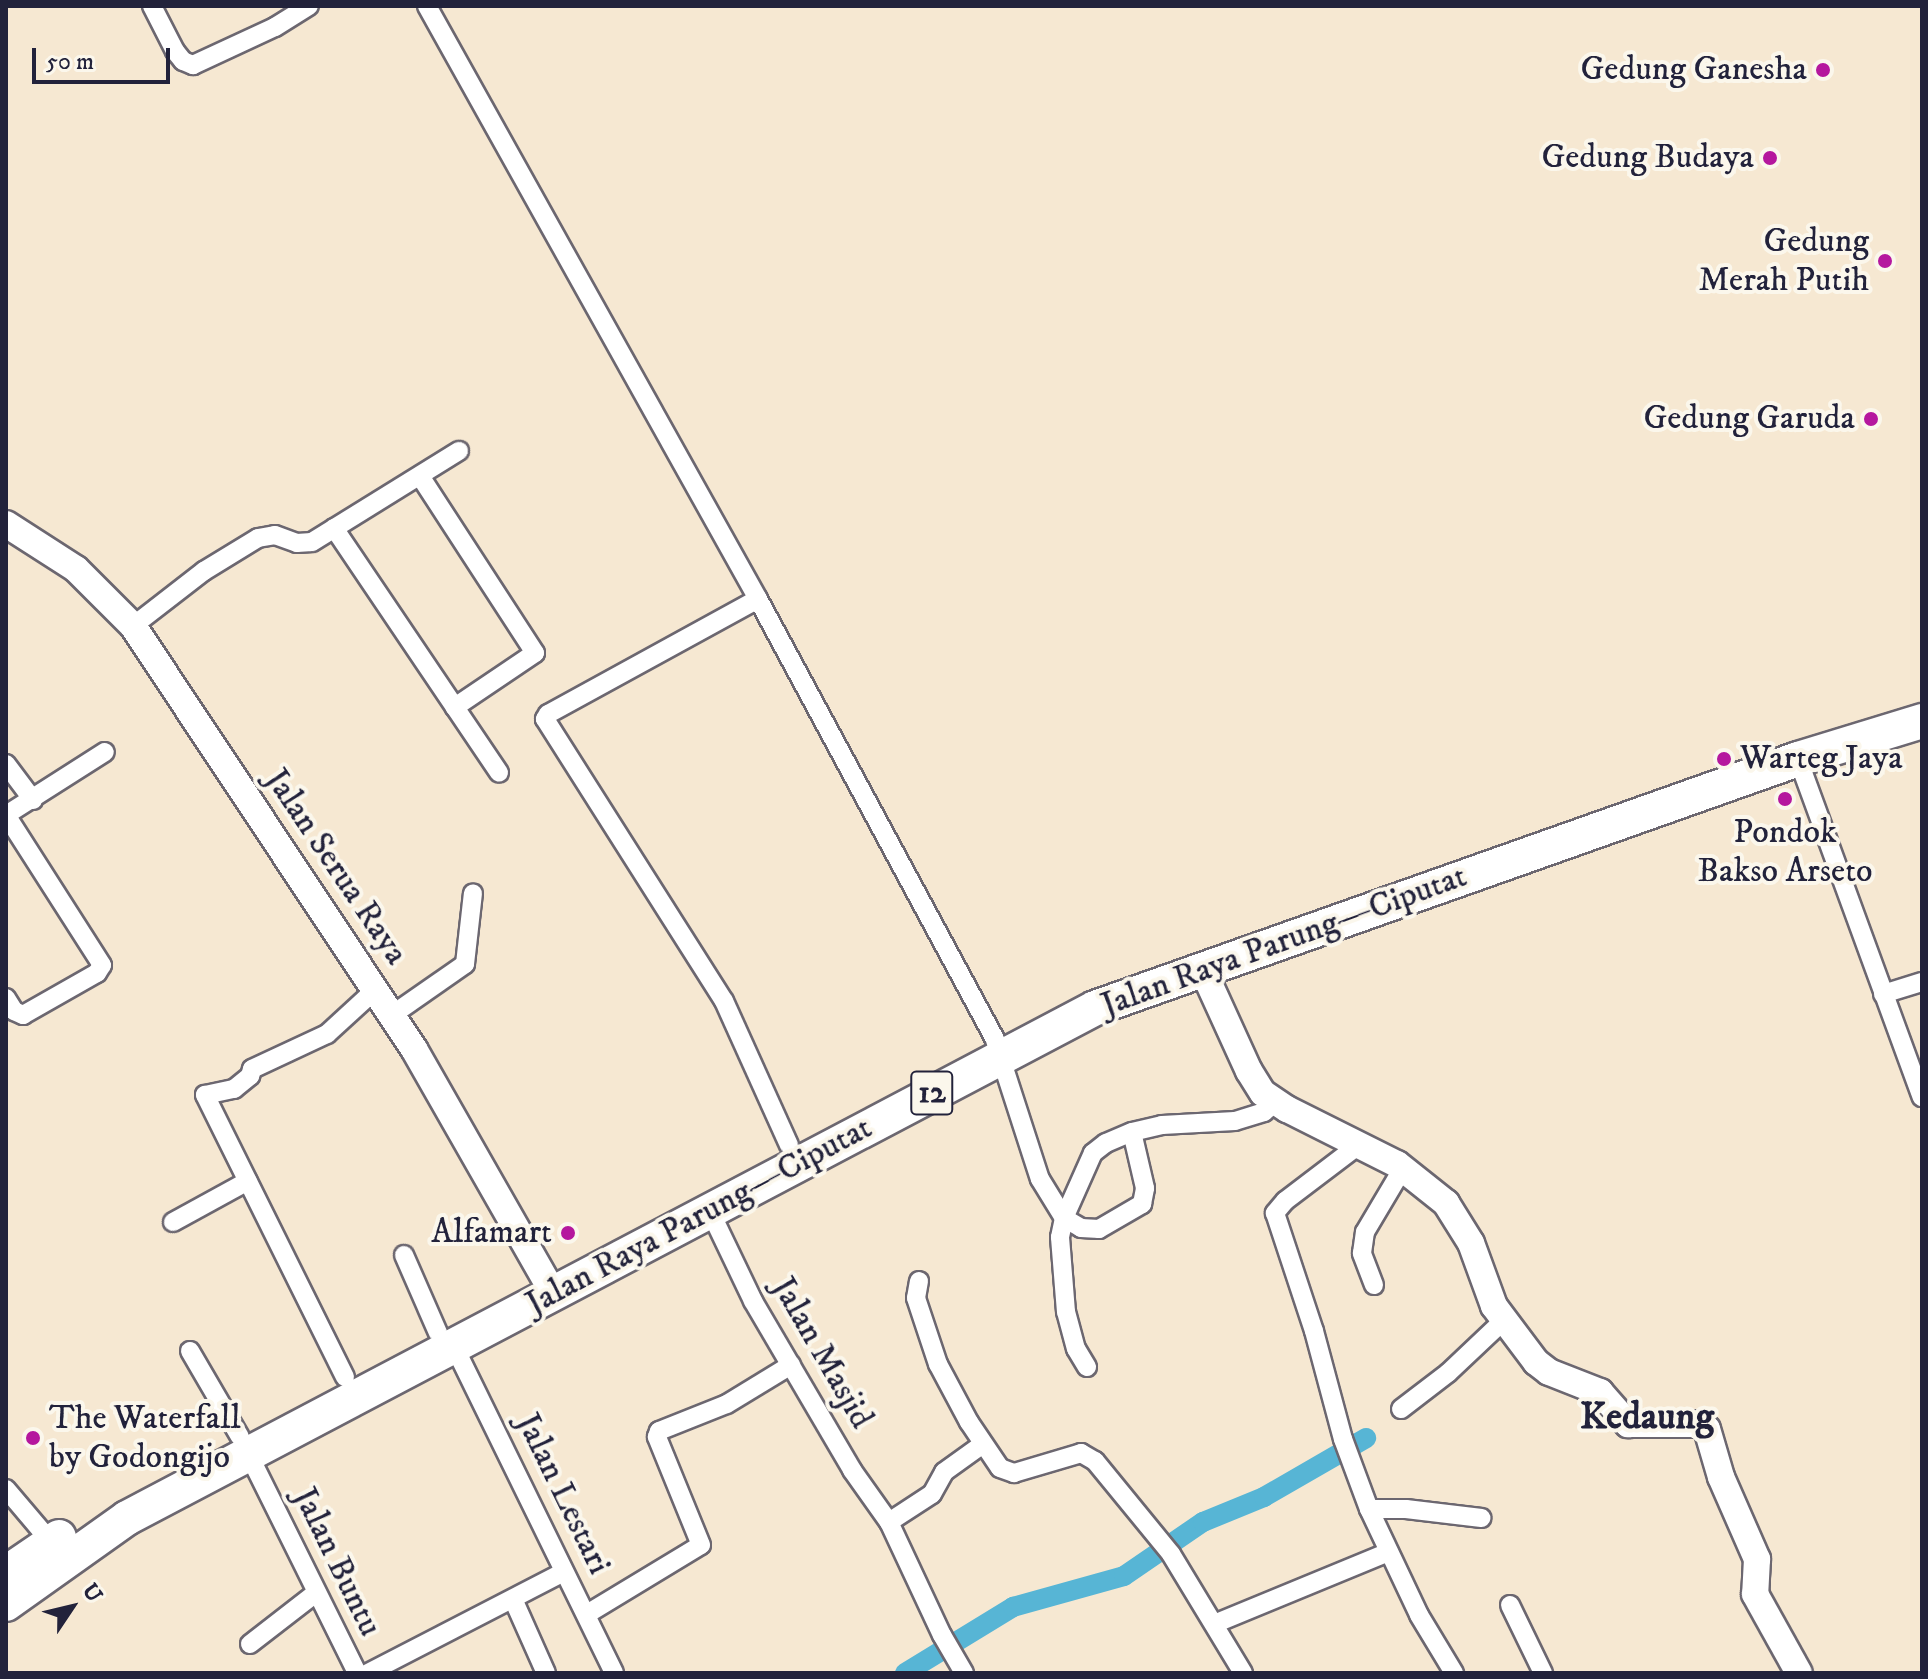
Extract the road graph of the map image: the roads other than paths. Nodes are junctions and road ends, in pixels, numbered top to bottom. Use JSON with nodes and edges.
{"nodes":[{"id":1,"x":152,"y":6,"type":"edge"},
{"id":2,"x":309,"y":6,"type":"edge"},
{"id":3,"x":427,"y":6,"type":"edge"},
{"id":4,"x":459,"y":451,"type":"dead end"},
{"id":5,"x":420,"y":476,"type":"junction"},
{"id":6,"x":6,"y":524,"type":"edge"},
{"id":7,"x":334,"y":528,"type":"junction"},
{"id":8,"x":758,"y":599,"type":"junction"},
{"id":9,"x":133,"y":626,"type":"junction"},
{"id":10,"x":1922,"y":702,"type":"edge"},
{"id":11,"x":455,"y":707,"type":"junction"},
{"id":12,"x":1922,"y":721,"type":"edge"},
{"id":13,"x":105,"y":752,"type":"dead end"},
{"id":14,"x":1798,"y":759,"type":"junction"},
{"id":15,"x":6,"y":764,"type":"edge"},
{"id":16,"x":499,"y":773,"type":"dead end"},
{"id":17,"x":33,"y":800,"type":"junction"},
{"id":18,"x":6,"y":815,"type":"edge"},
{"id":19,"x":473,"y":893,"type":"dead end"},
{"id":20,"x":1202,"y":968,"type":"junction"},
{"id":21,"x":1922,"y":982,"type":"edge"},
{"id":22,"x":375,"y":990,"type":"junction"},
{"id":23,"x":1883,"y":994,"type":"junction"},
{"id":24,"x":6,"y":998,"type":"edge"},
{"id":25,"x":392,"y":1015,"type":"junction"},
{"id":26,"x":999,"y":1048,"type":"junction"},
{"id":27,"x":1922,"y":1097,"type":"edge"},
{"id":28,"x":1275,"y":1102,"type":"junction"},
{"id":29,"x":1132,"y":1132,"type":"junction"},
{"id":30,"x":1360,"y":1144,"type":"junction"},
{"id":31,"x":789,"y":1145,"type":"junction"},
{"id":32,"x":1403,"y":1168,"type":"junction"},
{"id":33,"x":248,"y":1181,"type":"junction"},
{"id":34,"x":709,"y":1209,"type":"junction"},
{"id":35,"x":1064,"y":1218,"type":"junction"},
{"id":36,"x":173,"y":1222,"type":"dead end"},
{"id":37,"x":404,"y":1255,"type":"dead end"},
{"id":38,"x":919,"y":1281,"type":"dead end"},
{"id":39,"x":548,"y":1285,"type":"junction"},
{"id":40,"x":1374,"y":1285,"type":"dead end"},
{"id":41,"x":1504,"y":1320,"type":"junction"},
{"id":42,"x":446,"y":1338,"type":"junction"},
{"id":43,"x":190,"y":1351,"type":"dead end"},
{"id":44,"x":791,"y":1365,"type":"junction"},
{"id":45,"x":1087,"y":1367,"type":"dead end"},
{"id":46,"x":345,"y":1377,"type":"junction"},
{"id":47,"x":1401,"y":1409,"type":"dead end"},
{"id":48,"x":983,"y":1444,"type":"junction"},
{"id":49,"x":250,"y":1457,"type":"junction"},
{"id":50,"x":6,"y":1489,"type":"edge"},
{"id":51,"x":1369,"y":1509,"type":"junction"},
{"id":52,"x":1481,"y":1518,"type":"dead end"},
{"id":53,"x":889,"y":1522,"type":"junction"},
{"id":54,"x":51,"y":1542,"type":"junction"},
{"id":55,"x":1389,"y":1552,"type":"junction"},
{"id":56,"x":564,"y":1572,"type":"junction"},
{"id":57,"x":6,"y":1573,"type":"edge"},
{"id":58,"x":316,"y":1593,"type":"junction"},
{"id":59,"x":513,"y":1599,"type":"junction"},
{"id":60,"x":6,"y":1604,"type":"edge"},
{"id":61,"x":1510,"y":1605,"type":"dead end"},
{"id":62,"x":587,"y":1614,"type":"junction"},
{"id":63,"x":1214,"y":1624,"type":"junction"},
{"id":64,"x":250,"y":1644,"type":"dead end"},
{"id":65,"x":357,"y":1673,"type":"edge"},
{"id":66,"x":368,"y":1673,"type":"edge"},
{"id":67,"x":546,"y":1673,"type":"edge"},
{"id":68,"x":614,"y":1673,"type":"edge"},
{"id":69,"x":964,"y":1673,"type":"edge"},
{"id":70,"x":1243,"y":1673,"type":"edge"},
{"id":71,"x":1454,"y":1673,"type":"edge"},
{"id":72,"x":1543,"y":1673,"type":"edge"},
{"id":73,"x":1799,"y":1673,"type":"edge"}],
"edges":[{"from":1,"to":2,"type":"street"},
{"from":3,"to":8,"type":"street"},
{"from":4,"to":5,"type":"street"},
{"from":5,"to":7,"type":"street"},
{"from":5,"to":11,"type":"street"},
{"from":6,"to":9,"type":"street","name":"Jalan Serua Raya"},
{"from":7,"to":9,"type":"street"},
{"from":7,"to":11,"type":"street"},
{"from":8,"to":26,"type":"street"},
{"from":8,"to":31,"type":"street"},
{"from":9,"to":22,"type":"street","name":"Jalan Serua Raya"},
{"from":10,"to":26,"type":"highway","name":"Jalan Raya Parung—Ciputat","number":"12"},
{"from":11,"to":16,"type":"street"},
{"from":12,"to":14,"type":"highway","name":"Jalan Raya Parung—Ciputat","number":"12"},
{"from":13,"to":17,"type":"street"},
{"from":14,"to":20,"type":"highway","name":"Jalan Raya Parung—Ciputat","number":"12"},
{"from":14,"to":23,"type":"street"},
{"from":15,"to":17,"type":"street"},
{"from":17,"to":18,"type":"street"},
{"from":18,"to":24,"type":"street"},
{"from":19,"to":25,"type":"street"},
{"from":20,"to":26,"type":"highway","name":"Jalan Raya Parung—Ciputat","number":"12"},
{"from":20,"to":28,"type":"street"},
{"from":21,"to":23,"type":"street"},
{"from":22,"to":25,"type":"street","name":"Jalan Serua Raya"},
{"from":22,"to":33,"type":"street"},
{"from":23,"to":27,"type":"street"},
{"from":25,"to":39,"type":"street","name":"Jalan Serua Raya"},
{"from":26,"to":31,"type":"highway","name":"Jalan Raya Parung—Ciputat","number":"12"},
{"from":26,"to":34,"type":"highway","name":"Jalan Raya Parung—Ciputat","number":"12"},
{"from":26,"to":35,"type":"street"},
{"from":28,"to":29,"type":"street"},
{"from":28,"to":30,"type":"street"},
{"from":29,"to":35,"type":"street"},
{"from":29,"to":35,"type":"street"},
{"from":30,"to":32,"type":"street"},
{"from":30,"to":51,"type":"street"},
{"from":31,"to":39,"type":"highway","name":"Jalan Raya Parung—Ciputat","number":"12"},
{"from":32,"to":40,"type":"street"},
{"from":32,"to":41,"type":"street"},
{"from":33,"to":36,"type":"street"},
{"from":33,"to":46,"type":"street"},
{"from":34,"to":39,"type":"highway","name":"Jalan Raya Parung—Ciputat","number":"12"},
{"from":34,"to":44,"type":"street","name":"Jalan Masjid"},
{"from":35,"to":45,"type":"street"},
{"from":37,"to":42,"type":"street","name":"Jalan Lestari"},
{"from":38,"to":48,"type":"street"},
{"from":39,"to":42,"type":"highway","name":"Jalan Raya Parung—Ciputat","number":"12"},
{"from":41,"to":47,"type":"street"},
{"from":41,"to":73,"type":"street"},
{"from":42,"to":46,"type":"highway","name":"Jalan Raya Parung—Ciputat","number":"12"},
{"from":42,"to":49,"type":"highway","name":"Jalan Raya Parung—Ciputat","number":"12"},
{"from":42,"to":56,"type":"street","name":"Jalan Lestari"},
{"from":43,"to":49,"type":"street","name":"Jalan Buntu"},
{"from":44,"to":53,"type":"street","name":"Jalan Masjid"},
{"from":44,"to":62,"type":"street"},
{"from":46,"to":49,"type":"highway","name":"Jalan Raya Parung—Ciputat","number":"12"},
{"from":48,"to":53,"type":"street"},
{"from":48,"to":63,"type":"street"},
{"from":49,"to":54,"type":"highway","name":"Jalan Raya Parung—Ciputat","number":"12"},
{"from":49,"to":58,"type":"street","name":"Jalan Buntu"},
{"from":49,"to":60,"type":"highway","name":"Jalan Raya Parung—Ciputat","number":"12"},
{"from":50,"to":54,"type":"street"},
{"from":51,"to":52,"type":"street"},
{"from":51,"to":55,"type":"street"},
{"from":53,"to":69,"type":"street","name":"Jalan Masjid"},
{"from":54,"to":57,"type":"highway","name":"Jalan Raya Parung—Ciputat","number":"12"},
{"from":55,"to":63,"type":"street"},
{"from":55,"to":71,"type":"street"},
{"from":56,"to":59,"type":"street"},
{"from":56,"to":62,"type":"street","name":"Jalan Lestari"},
{"from":58,"to":64,"type":"street"},
{"from":58,"to":65,"type":"street","name":"Jalan Buntu"},
{"from":59,"to":66,"type":"street"},
{"from":59,"to":67,"type":"street"},
{"from":61,"to":72,"type":"street"},
{"from":62,"to":68,"type":"street","name":"Jalan Lestari"},
{"from":63,"to":70,"type":"street"}]}
